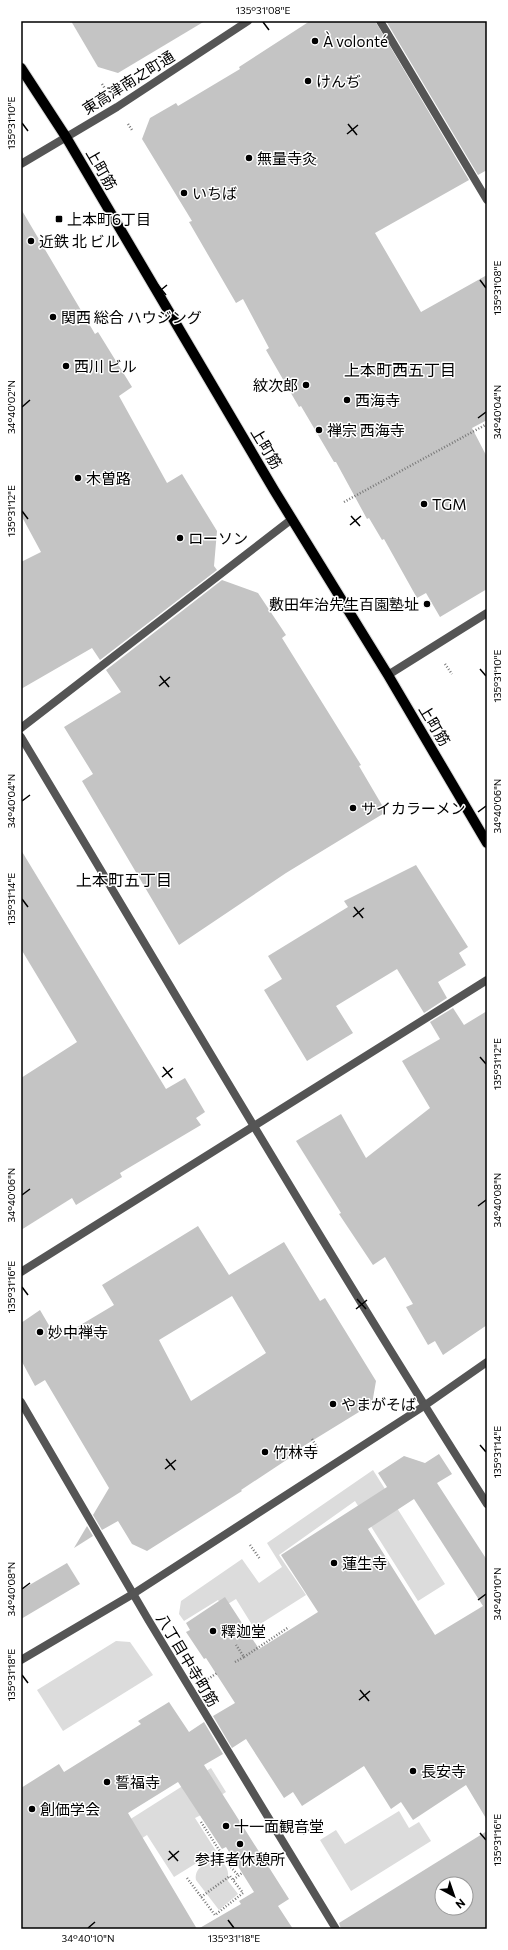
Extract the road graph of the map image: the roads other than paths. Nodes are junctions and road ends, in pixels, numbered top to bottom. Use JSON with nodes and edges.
{"nodes":[{"id":1,"x":248,"y":21,"type":"edge"},
{"id":2,"x":380,"y":21,"type":"edge"},
{"id":3,"x":21,"y":68,"type":"edge"},
{"id":4,"x":66,"y":137,"type":"junction"},
{"id":5,"x":21,"y":164,"type":"edge"},
{"id":6,"x":487,"y":200,"type":"edge"},
{"id":7,"x":292,"y":519,"type":"junction"},
{"id":8,"x":487,"y":613,"type":"edge"},
{"id":9,"x":388,"y":675,"type":"junction"},
{"id":10,"x":21,"y":728,"type":"edge"},
{"id":11,"x":21,"y":736,"type":"edge"},
{"id":12,"x":487,"y":843,"type":"edge"},
{"id":13,"x":487,"y":980,"type":"edge"},
{"id":14,"x":254,"y":1125,"type":"junction"},
{"id":15,"x":21,"y":1272,"type":"edge"},
{"id":16,"x":487,"y":1362,"type":"edge"},
{"id":17,"x":21,"y":1402,"type":"edge"},
{"id":18,"x":424,"y":1406,"type":"junction"},
{"id":19,"x":487,"y":1504,"type":"edge"},
{"id":20,"x":133,"y":1594,"type":"junction"},
{"id":21,"x":21,"y":1660,"type":"edge"},
{"id":22,"x":336,"y":1929,"type":"edge"}],
"edges":[{"from":1,"to":4,"type":"street","name":"東高津南之町通"},
{"from":2,"to":6,"type":"street"},
{"from":3,"to":4,"type":"main road","name":"上町筋"},
{"from":4,"to":5,"type":"street","name":"東高津南之町通"},
{"from":4,"to":7,"type":"main road","name":"上町筋"},
{"from":7,"to":9,"type":"main road","name":"上町筋"},
{"from":7,"to":10,"type":"street"},
{"from":8,"to":9,"type":"street"},
{"from":9,"to":12,"type":"main road","name":"上町筋"},
{"from":11,"to":14,"type":"street"},
{"from":13,"to":14,"type":"street"},
{"from":14,"to":15,"type":"street"},
{"from":14,"to":18,"type":"street"},
{"from":16,"to":18,"type":"street"},
{"from":17,"to":20,"type":"street","name":"八丁目中寺町筋"},
{"from":18,"to":19,"type":"street"},
{"from":18,"to":20,"type":"street"},
{"from":20,"to":21,"type":"street"},
{"from":20,"to":22,"type":"street","name":"八丁目中寺町筋"}]}
